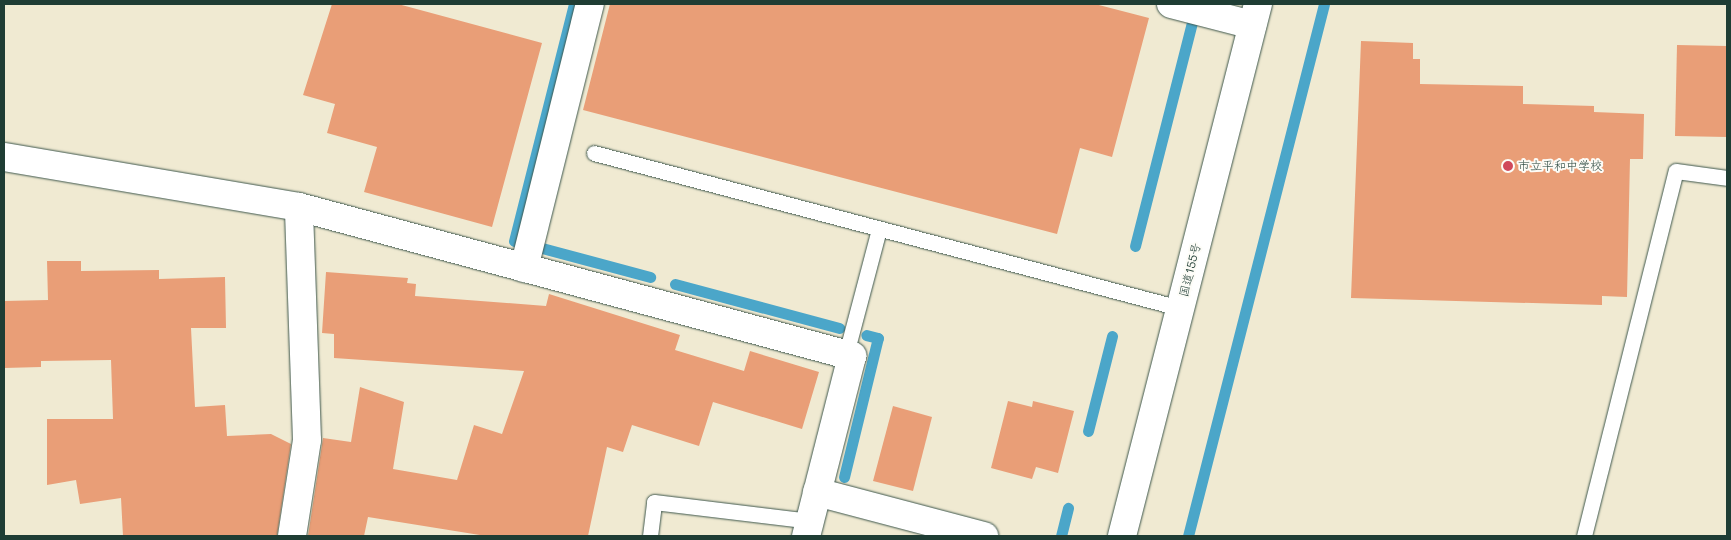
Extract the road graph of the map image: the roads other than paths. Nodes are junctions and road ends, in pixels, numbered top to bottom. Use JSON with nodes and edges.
{"nodes":[{"id":1,"x":590,"y":4,"type":"edge"},
{"id":2,"x":1171,"y":4,"type":"edge"},
{"id":3,"x":1255,"y":15,"type":"edge"},
{"id":4,"x":594,"y":152,"type":"dead end"},
{"id":5,"x":4,"y":157,"type":"edge"},
{"id":6,"x":1727,"y":178,"type":"edge"},
{"id":7,"x":299,"y":207,"type":"junction"},
{"id":8,"x":879,"y":229,"type":"junction"},
{"id":9,"x":524,"y":268,"type":"junction"},
{"id":10,"x":1180,"y":308,"type":"junction"},
{"id":11,"x":846,"y":354,"type":"junction"},
{"id":12,"x":817,"y":492,"type":"junction"},
{"id":13,"x":808,"y":529,"type":"edge"},
{"id":14,"x":292,"y":536,"type":"edge"},
{"id":15,"x":650,"y":536,"type":"edge"},
{"id":16,"x":984,"y":536,"type":"edge"},
{"id":17,"x":1122,"y":536,"type":"edge"},
{"id":18,"x":1584,"y":536,"type":"edge"}],
"edges":[{"from":1,"to":9,"type":"main road"},
{"from":2,"to":3,"type":"main road"},
{"from":3,"to":10,"type":"main road","name":"国道155号"},
{"from":4,"to":8,"type":"lane"},
{"from":5,"to":7,"type":"main road"},
{"from":6,"to":18,"type":"lane"},
{"from":7,"to":9,"type":"main road"},
{"from":7,"to":14,"type":"main road"},
{"from":8,"to":10,"type":"lane"},
{"from":8,"to":11,"type":"lane"},
{"from":9,"to":11,"type":"main road"},
{"from":10,"to":17,"type":"main road","name":"国道155号"},
{"from":11,"to":12,"type":"main road"},
{"from":12,"to":13,"type":"main road"},
{"from":12,"to":16,"type":"main road"},
{"from":13,"to":15,"type":"lane"}]}
